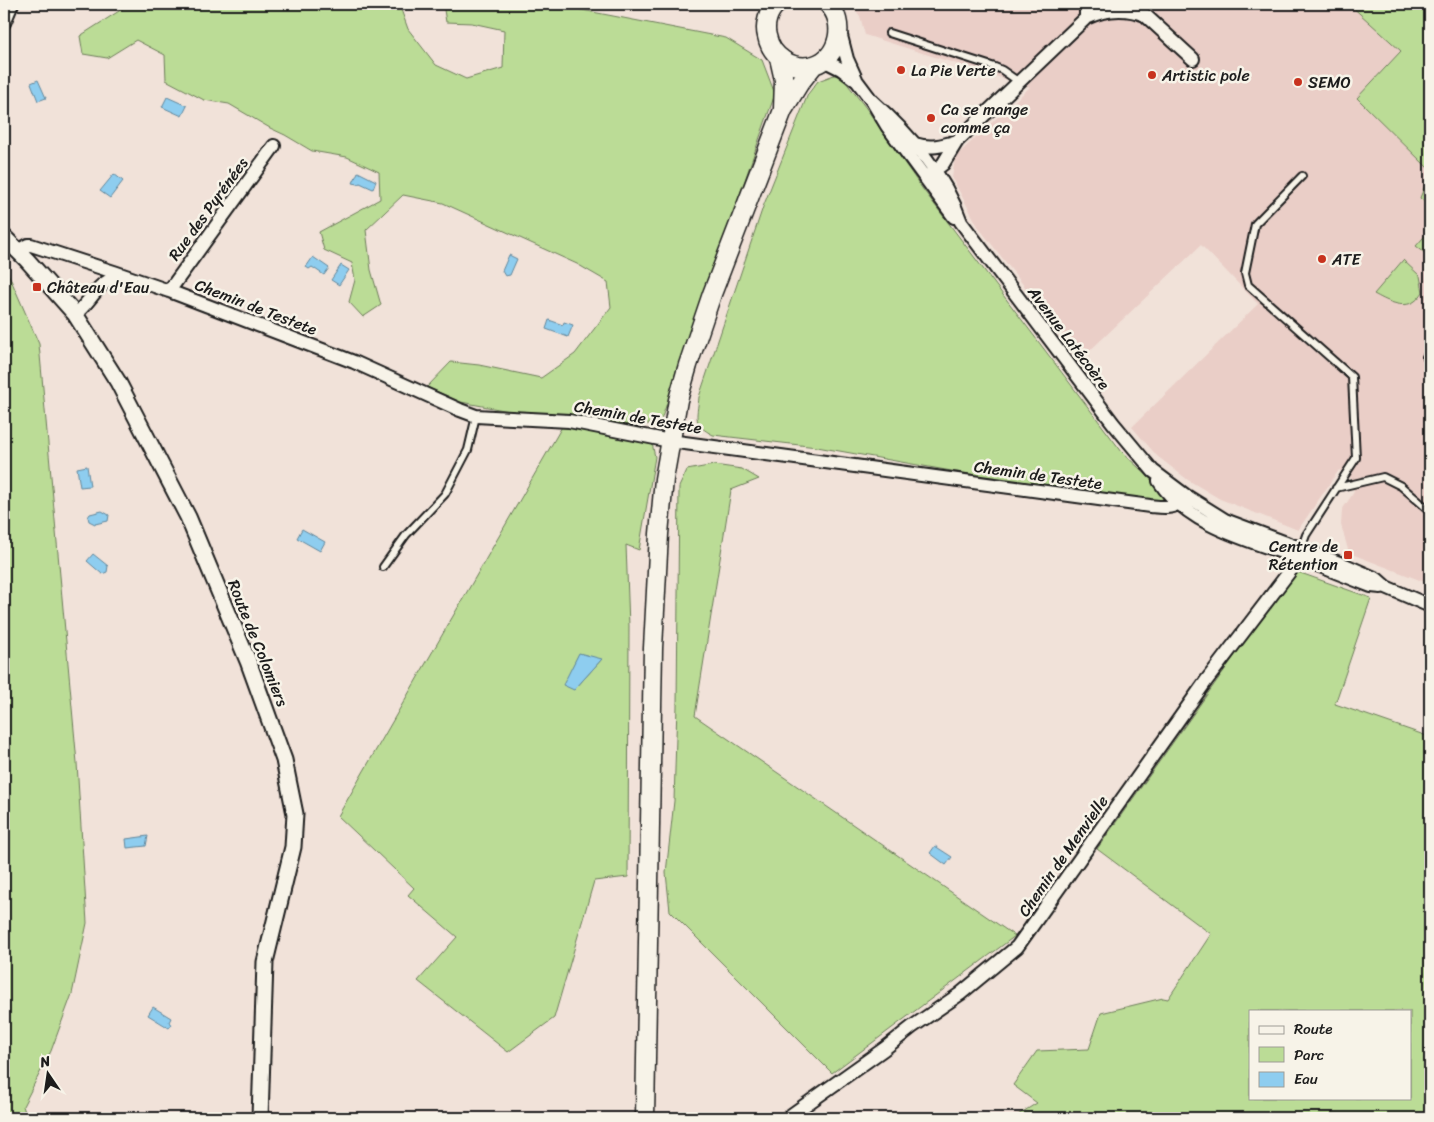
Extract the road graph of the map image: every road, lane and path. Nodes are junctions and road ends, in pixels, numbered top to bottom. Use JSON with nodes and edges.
{"nodes":[{"id":1,"x":12,"y":4,"type":"edge"},
{"id":2,"x":1086,"y":4,"type":"edge"},
{"id":3,"x":775,"y":5,"type":"edge"},
{"id":4,"x":831,"y":5,"type":"edge"},
{"id":5,"x":1086,"y":18,"type":"junction"},
{"id":6,"x":4,"y":23,"type":"edge"},
{"id":7,"x":839,"y":27,"type":"junction"},
{"id":8,"x":889,"y":33,"type":"dead end"},
{"id":9,"x":779,"y":58,"type":"junction"},
{"id":10,"x":1193,"y":59,"type":"dead end"},
{"id":11,"x":818,"y":62,"type":"junction"},
{"id":12,"x":857,"y":82,"type":"junction"},
{"id":13,"x":1019,"y":82,"type":"junction"},
{"id":14,"x":872,"y":101,"type":"junction"},
{"id":15,"x":782,"y":110,"type":"junction"},
{"id":16,"x":957,"y":141,"type":"junction"},
{"id":17,"x":915,"y":144,"type":"junction"},
{"id":18,"x":274,"y":146,"type":"dead end"},
{"id":19,"x":935,"y":170,"type":"junction"},
{"id":20,"x":1302,"y":176,"type":"dead end"},
{"id":21,"x":925,"y":178,"type":"junction"},
{"id":22,"x":961,"y":222,"type":"junction"},
{"id":23,"x":4,"y":237,"type":"edge"},
{"id":24,"x":18,"y":251,"type":"junction"},
{"id":25,"x":114,"y":272,"type":"junction"},
{"id":26,"x":169,"y":290,"type":"junction"},
{"id":27,"x":76,"y":314,"type":"junction"},
{"id":28,"x":476,"y":416,"type":"junction"},
{"id":29,"x":670,"y":441,"type":"junction"},
{"id":30,"x":1153,"y":471,"type":"junction"},
{"id":31,"x":1336,"y":488,"type":"junction"},
{"id":32,"x":1179,"y":503,"type":"junction"},
{"id":33,"x":1430,"y":511,"type":"edge"},
{"id":34,"x":1299,"y":553,"type":"junction"},
{"id":35,"x":383,"y":567,"type":"dead end"},
{"id":36,"x":1430,"y":606,"type":"edge"},
{"id":37,"x":260,"y":1118,"type":"edge"},
{"id":38,"x":645,"y":1118,"type":"edge"},
{"id":39,"x":787,"y":1118,"type":"edge"}],
"edges":[{"from":1,"to":6,"type":"street"},
{"from":2,"to":5,"type":"street"},
{"from":3,"to":9,"type":"main road"},
{"from":4,"to":7,"type":"main road"},
{"from":5,"to":10,"type":"street"},
{"from":5,"to":13,"type":"street"},
{"from":7,"to":11,"type":"main road"},
{"from":7,"to":12,"type":"street","name":"Avenue Latécoère"},
{"from":8,"to":13,"type":"lane"},
{"from":9,"to":11,"type":"main road"},
{"from":9,"to":15,"type":"main road"},
{"from":11,"to":12,"type":"street","name":"Avenue Latécoère"},
{"from":11,"to":15,"type":"main road"},
{"from":12,"to":14,"type":"street","name":"Avenue Latécoère"},
{"from":13,"to":16,"type":"street"},
{"from":14,"to":17,"type":"street","name":"Avenue Latécoère"},
{"from":14,"to":21,"type":"street","name":"Avenue Latécoère"},
{"from":15,"to":29,"type":"main road"},
{"from":16,"to":17,"type":"street"},
{"from":16,"to":19,"type":"street"},
{"from":17,"to":19,"type":"street","name":"Avenue Latécoère"},
{"from":18,"to":26,"type":"street","name":"Rue des Pyrénées"},
{"from":19,"to":21,"type":"street"},
{"from":19,"to":22,"type":"street","name":"Avenue Latécoère"},
{"from":20,"to":31,"type":"lane"},
{"from":21,"to":22,"type":"street","name":"Avenue Latécoère"},
{"from":22,"to":30,"type":"street","name":"Avenue Latécoère"},
{"from":23,"to":24,"type":"street","name":"Route de Colomiers"},
{"from":24,"to":25,"type":"street","name":"Chemin de Testete"},
{"from":24,"to":27,"type":"street","name":"Route de Colomiers"},
{"from":25,"to":26,"type":"street","name":"Chemin de Testete"},
{"from":25,"to":27,"type":"street"},
{"from":26,"to":28,"type":"street","name":"Chemin de Testete"},
{"from":27,"to":37,"type":"street","name":"Route de Colomiers"},
{"from":28,"to":29,"type":"street","name":"Chemin de Testete"},
{"from":28,"to":35,"type":"lane"},
{"from":29,"to":32,"type":"street","name":"Chemin de Testete"},
{"from":29,"to":38,"type":"main road"},
{"from":30,"to":32,"type":"street","name":"Avenue Latécoère"},
{"from":30,"to":34,"type":"street","name":"Avenue Latécoère"},
{"from":31,"to":33,"type":"lane"},
{"from":31,"to":34,"type":"lane"},
{"from":32,"to":34,"type":"street","name":"Avenue Latécoère"},
{"from":34,"to":36,"type":"street","name":"Avenue Latécoère"},
{"from":34,"to":39,"type":"street","name":"Chemin de Menvielle"}]}
